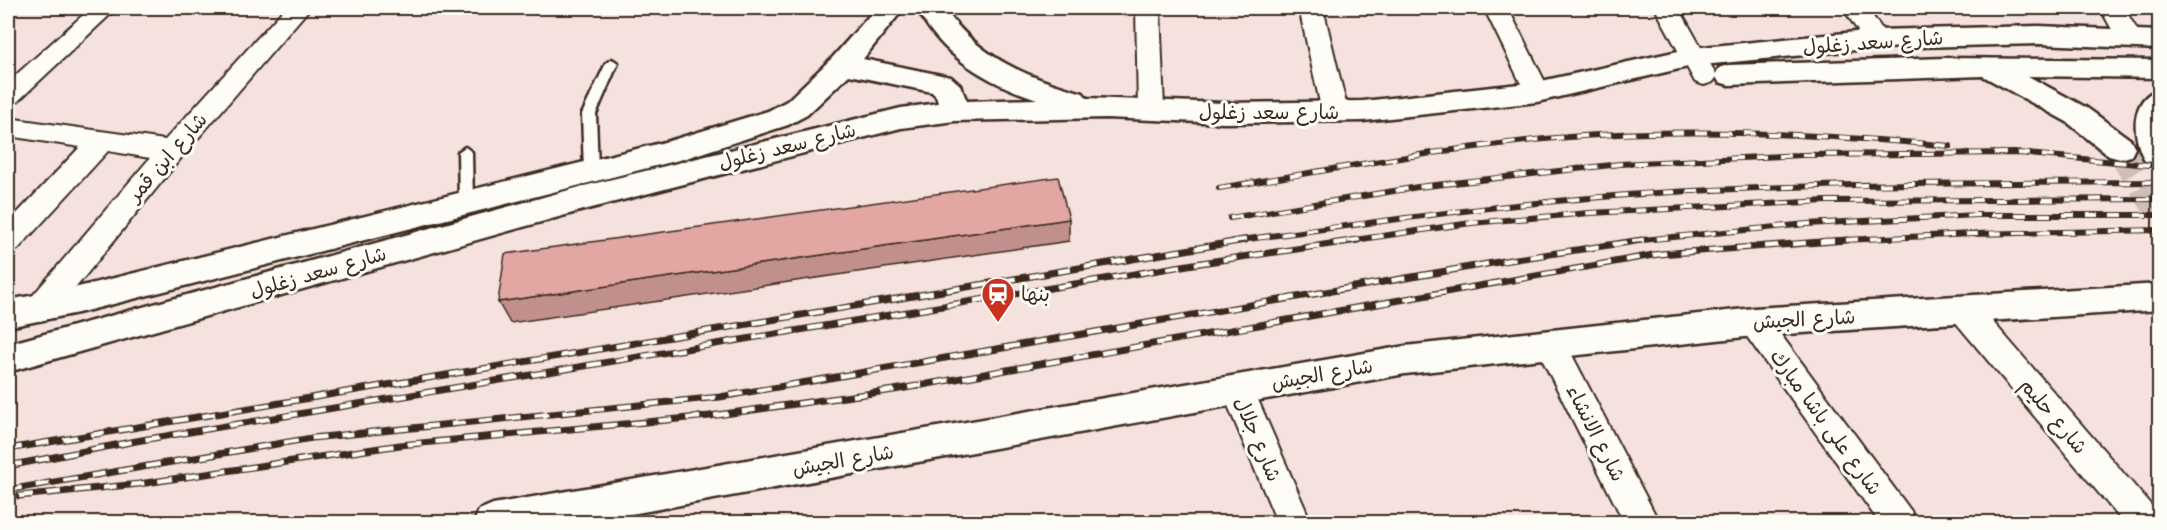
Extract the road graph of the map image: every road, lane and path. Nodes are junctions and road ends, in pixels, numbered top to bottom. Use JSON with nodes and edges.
{"nodes":[{"id":1,"x":105,"y":8,"type":"edge"},
{"id":2,"x":295,"y":8,"type":"edge"},
{"id":3,"x":890,"y":8,"type":"edge"},
{"id":4,"x":930,"y":8,"type":"edge"},
{"id":5,"x":1148,"y":8,"type":"edge"},
{"id":6,"x":1311,"y":8,"type":"edge"},
{"id":7,"x":1496,"y":8,"type":"edge"},
{"id":8,"x":1667,"y":8,"type":"edge"},
{"id":9,"x":1855,"y":8,"type":"edge"},
{"id":10,"x":2112,"y":8,"type":"edge"},
{"id":11,"x":2129,"y":38,"type":"junction"},
{"id":12,"x":1876,"y":39,"type":"junction"},
{"id":13,"x":2160,"y":40,"type":"edge"},
{"id":14,"x":612,"y":63,"type":"dead end"},
{"id":15,"x":843,"y":64,"type":"junction"},
{"id":16,"x":1984,"y":66,"type":"junction"},
{"id":17,"x":1698,"y":67,"type":"junction"},
{"id":18,"x":2160,"y":69,"type":"edge"},
{"id":19,"x":1537,"y":92,"type":"junction"},
{"id":20,"x":8,"y":96,"type":"edge"},
{"id":21,"x":2160,"y":99,"type":"edge"},
{"id":22,"x":1106,"y":108,"type":"junction"},
{"id":23,"x":1151,"y":110,"type":"junction"},
{"id":24,"x":955,"y":111,"type":"junction"},
{"id":25,"x":1335,"y":112,"type":"junction"},
{"id":26,"x":8,"y":127,"type":"edge"},
{"id":27,"x":102,"y":141,"type":"junction"},
{"id":28,"x":2120,"y":148,"type":"tunnel mouth"},
{"id":29,"x":171,"y":152,"type":"junction"},
{"id":30,"x":465,"y":152,"type":"dead end"},
{"id":31,"x":2156,"y":153,"type":"tunnel mouth"},
{"id":32,"x":591,"y":171,"type":"junction"},
{"id":33,"x":466,"y":203,"type":"junction"},
{"id":34,"x":8,"y":240,"type":"edge"},
{"id":35,"x":2156,"y":302,"type":"edge"},
{"id":36,"x":40,"y":309,"type":"junction"},
{"id":37,"x":1964,"y":310,"type":"junction"},
{"id":38,"x":8,"y":314,"type":"edge"},
{"id":39,"x":1754,"y":322,"type":"junction"},
{"id":40,"x":1550,"y":343,"type":"junction"},
{"id":41,"x":8,"y":358,"type":"edge"},
{"id":42,"x":1237,"y":389,"type":"junction"},
{"id":43,"x":493,"y":522,"type":"edge"},
{"id":44,"x":1294,"y":522,"type":"edge"},
{"id":45,"x":1642,"y":522,"type":"edge"},
{"id":46,"x":1899,"y":522,"type":"edge"},
{"id":47,"x":2144,"y":522,"type":"edge"}],
"edges":[{"from":1,"to":20,"type":"street"},
{"from":2,"to":29,"type":"street","name":"شارع ابن قمر"},
{"from":3,"to":15,"type":"main road","name":"شارع سعد زغلول"},
{"from":4,"to":22,"type":"main road"},
{"from":5,"to":23,"type":"street"},
{"from":6,"to":25,"type":"street"},
{"from":7,"to":19,"type":"street"},
{"from":8,"to":17,"type":"street"},
{"from":9,"to":12,"type":"street"},
{"from":10,"to":11,"type":"street"},
{"from":11,"to":12,"type":"main road","name":"شارع سعد زغلول"},
{"from":11,"to":13,"type":"main road","name":"شارع سعد زغلول"},
{"from":12,"to":17,"type":"main road","name":"شارع سعد زغلول"},
{"from":14,"to":32,"type":"lane"},
{"from":15,"to":24,"type":"main road"},
{"from":15,"to":32,"type":"main road","name":"شارع سعد زغلول"},
{"from":16,"to":17,"type":"main road","name":"شارع سعد زغلول"},
{"from":16,"to":18,"type":"main road","name":"شارع سعد زغلول"},
{"from":16,"to":28,"type":"main road"},
{"from":17,"to":19,"type":"main road","name":"شارع سعد زغلول"},
{"from":19,"to":25,"type":"main road","name":"شارع سعد زغلول"},
{"from":21,"to":31,"type":"main road"},
{"from":22,"to":23,"type":"main road","name":"شارع سعد زغلول"},
{"from":22,"to":24,"type":"main road","name":"شارع سعد زغلول"},
{"from":23,"to":25,"type":"main road","name":"شارع سعد زغلول"},
{"from":24,"to":41,"type":"main road","name":"شارع سعد زغلول"},
{"from":26,"to":27,"type":"street"},
{"from":27,"to":29,"type":"street"},
{"from":27,"to":34,"type":"street"},
{"from":29,"to":36,"type":"street","name":"شارع ابن قمر"},
{"from":30,"to":33,"type":"lane"},
{"from":32,"to":33,"type":"main road","name":"شارع سعد زغلول"},
{"from":33,"to":36,"type":"main road","name":"شارع سعد زغلول"},
{"from":35,"to":37,"type":"main road","name":"شارع الجيش"},
{"from":36,"to":38,"type":"main road","name":"شارع سعد زغلول"},
{"from":37,"to":39,"type":"main road","name":"شارع الجيش"},
{"from":37,"to":47,"type":"street","name":"شارع حليم"},
{"from":39,"to":40,"type":"main road","name":"شارع الجيش"},
{"from":39,"to":46,"type":"street","name":"شارع على باشا مبارك"},
{"from":40,"to":42,"type":"main road","name":"شارع الجيش"},
{"from":40,"to":45,"type":"street","name":"شارع الانشاء"},
{"from":42,"to":43,"type":"main road","name":"شارع الجيش"},
{"from":42,"to":44,"type":"street","name":"شارع جلال"}]}
